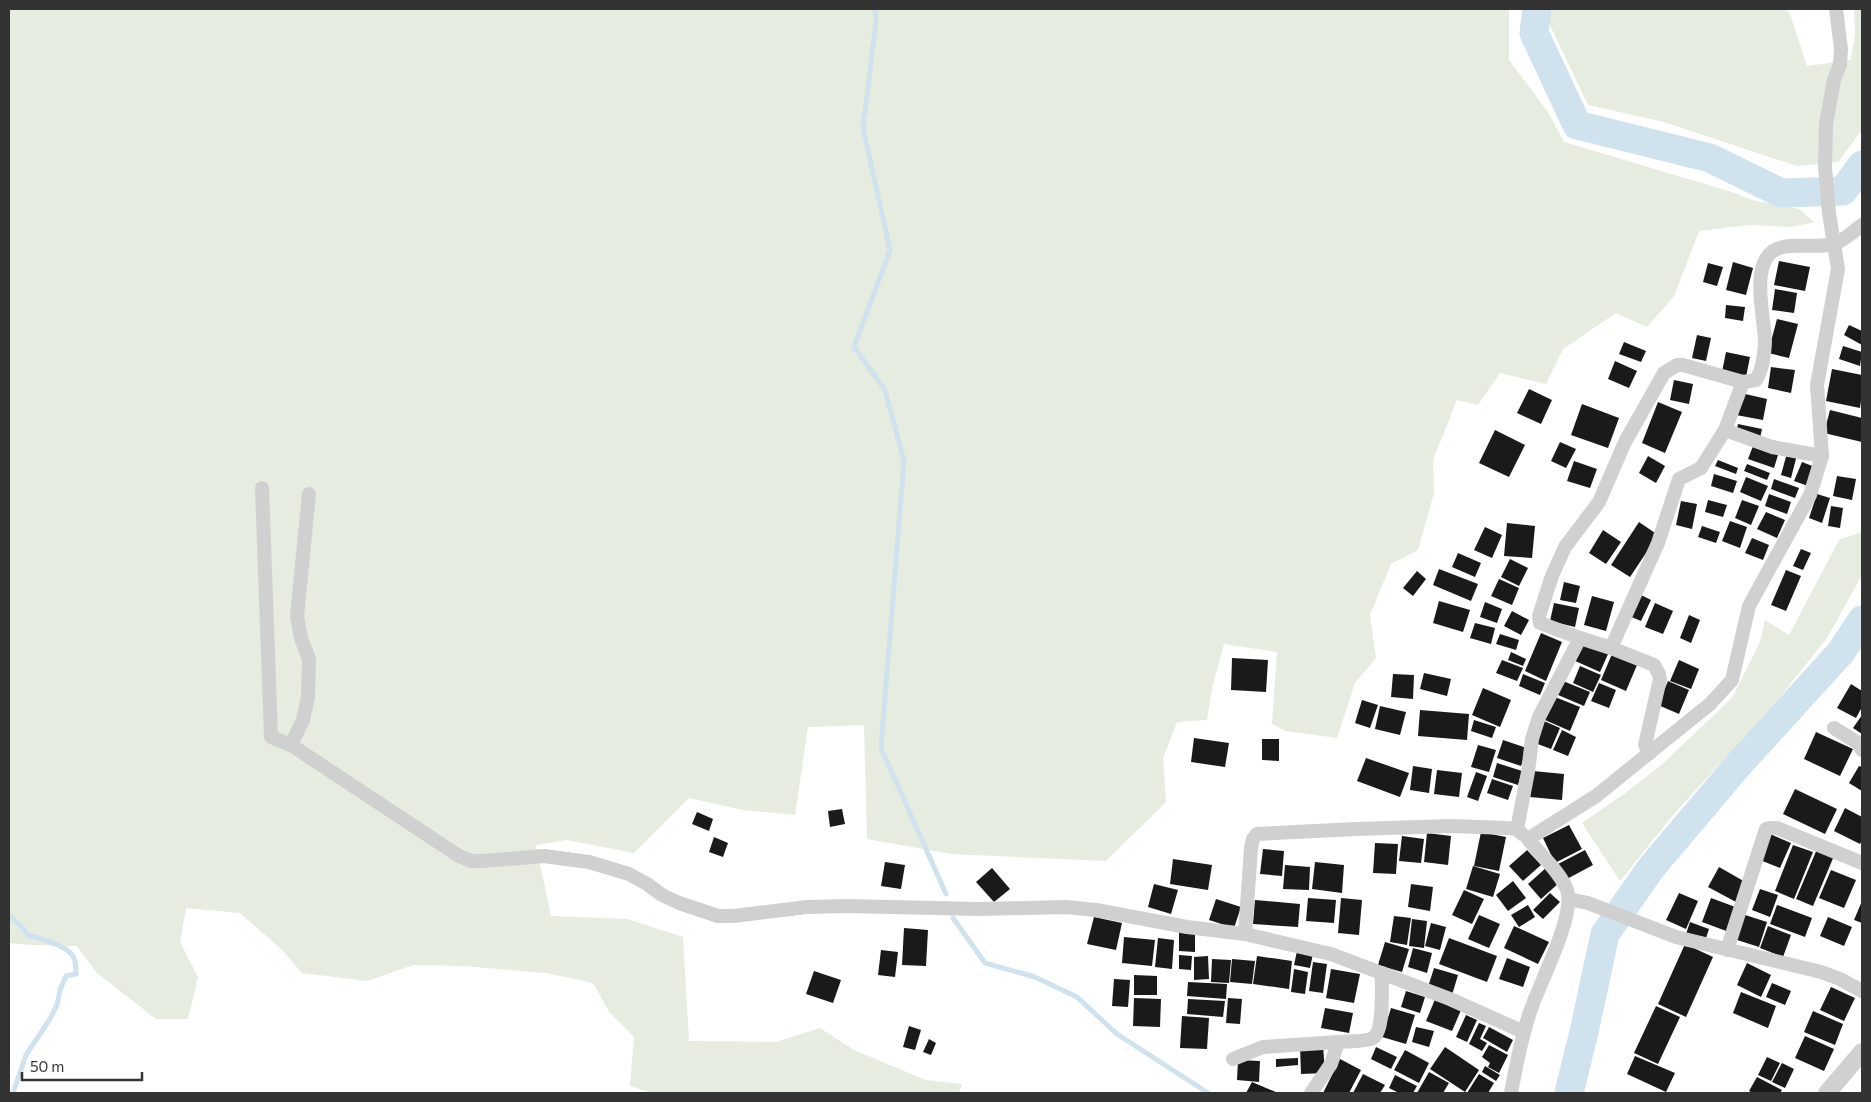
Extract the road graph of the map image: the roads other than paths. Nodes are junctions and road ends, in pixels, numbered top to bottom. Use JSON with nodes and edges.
{"nodes":[{"id":1,"x":1836,"y":9,"type":"edge"},
{"id":2,"x":1862,"y":225,"type":"edge"},
{"id":3,"x":1834,"y":244,"type":"junction"},
{"id":4,"x":1743,"y":382,"type":"junction"},
{"id":5,"x":1725,"y":430,"type":"junction"},
{"id":6,"x":1822,"y":456,"type":"junction"},
{"id":7,"x":262,"y":488,"type":"dead end"},
{"id":8,"x":309,"y":494,"type":"dead end"},
{"id":9,"x":1580,"y":638,"type":"junction"},
{"id":10,"x":1611,"y":648,"type":"junction"},
{"id":11,"x":1834,"y":728,"type":"dead end"},
{"id":12,"x":291,"y":745,"type":"junction"},
{"id":13,"x":1862,"y":750,"type":"edge"},
{"id":14,"x":1650,"y":753,"type":"junction"},
{"id":15,"x":1516,"y":830,"type":"junction"},
{"id":16,"x":1528,"y":839,"type":"junction"},
{"id":17,"x":1862,"y":863,"type":"edge"},
{"id":18,"x":1569,"y":899,"type":"junction"},
{"id":19,"x":1245,"y":934,"type":"junction"},
{"id":20,"x":1727,"y":950,"type":"junction"},
{"id":21,"x":1382,"y":973,"type":"junction"},
{"id":22,"x":1862,"y":991,"type":"edge"},
{"id":23,"x":1524,"y":1032,"type":"junction"},
{"id":24,"x":1338,"y":1042,"type":"junction"},
{"id":25,"x":1862,"y":1052,"type":"edge"},
{"id":26,"x":1233,"y":1059,"type":"dead end"},
{"id":27,"x":1311,"y":1093,"type":"edge"},
{"id":28,"x":1511,"y":1093,"type":"edge"},
{"id":29,"x":1827,"y":1093,"type":"edge"}],
"edges":[{"from":1,"to":3,"type":"street"},
{"from":2,"to":3,"type":"street"},
{"from":3,"to":4,"type":"street"},
{"from":3,"to":6,"type":"street"},
{"from":4,"to":5,"type":"street"},
{"from":4,"to":9,"type":"street"},
{"from":5,"to":6,"type":"street"},
{"from":5,"to":10,"type":"street"},
{"from":6,"to":14,"type":"street"},
{"from":7,"to":12,"type":"street"},
{"from":8,"to":12,"type":"street"},
{"from":9,"to":10,"type":"street"},
{"from":9,"to":15,"type":"street"},
{"from":10,"to":14,"type":"street"},
{"from":11,"to":13,"type":"street"},
{"from":12,"to":19,"type":"street"},
{"from":14,"to":16,"type":"street"},
{"from":15,"to":16,"type":"street"},
{"from":15,"to":19,"type":"street"},
{"from":16,"to":18,"type":"street"},
{"from":17,"to":20,"type":"street"},
{"from":18,"to":20,"type":"street"},
{"from":18,"to":23,"type":"street"},
{"from":19,"to":21,"type":"street"},
{"from":20,"to":22,"type":"street"},
{"from":21,"to":23,"type":"street"},
{"from":21,"to":24,"type":"street"},
{"from":23,"to":28,"type":"street"},
{"from":24,"to":26,"type":"street"},
{"from":24,"to":27,"type":"street"},
{"from":25,"to":29,"type":"street"}]}
